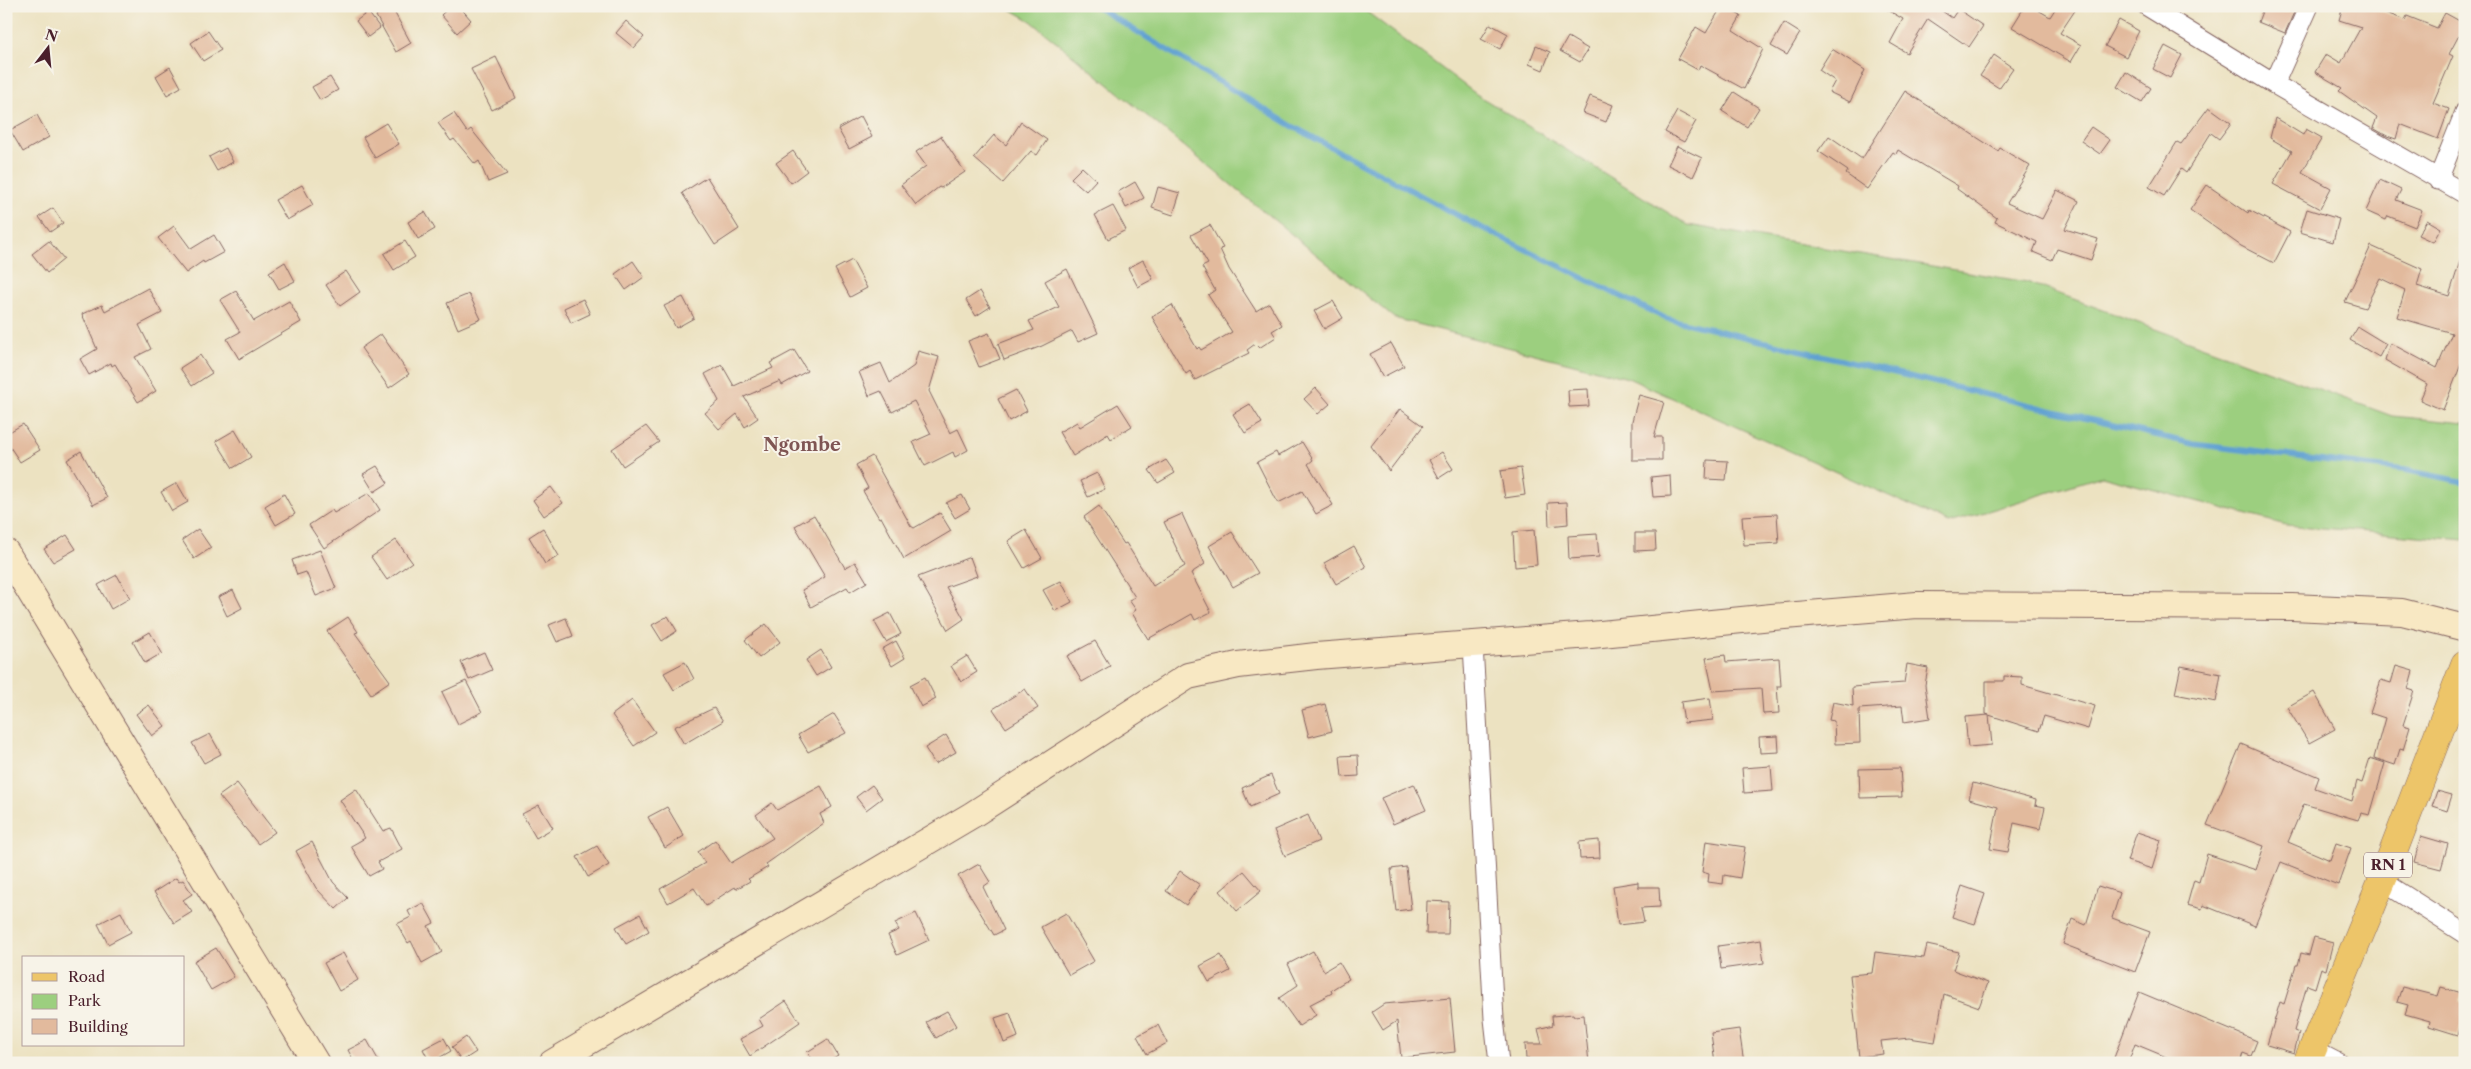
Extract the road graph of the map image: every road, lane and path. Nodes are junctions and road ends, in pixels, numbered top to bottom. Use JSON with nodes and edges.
{"nodes":[{"id":1,"x":2147,"y":6,"type":"edge"},
{"id":2,"x":2309,"y":6,"type":"edge"},
{"id":3,"x":2274,"y":84,"type":"junction"},
{"id":4,"x":2465,"y":112,"type":"edge"},
{"id":5,"x":2438,"y":180,"type":"junction"},
{"id":6,"x":2465,"y":194,"type":"edge"},
{"id":7,"x":6,"y":552,"type":"edge"},
{"id":8,"x":2465,"y":628,"type":"edge"},
{"id":9,"x":1473,"y":645,"type":"junction"},
{"id":10,"x":2465,"y":664,"type":"edge"},
{"id":11,"x":2382,"y":882,"type":"junction"},
{"id":12,"x":2465,"y":934,"type":"edge"},
{"id":13,"x":2310,"y":1057,"type":"edge"},
{"id":14,"x":316,"y":1063,"type":"edge"},
{"id":15,"x":552,"y":1063,"type":"edge"},
{"id":16,"x":1499,"y":1063,"type":"edge"},
{"id":17,"x":2338,"y":1063,"type":"edge"}],
"edges":[{"from":1,"to":3,"type":"street"},
{"from":2,"to":3,"type":"street"},
{"from":3,"to":5,"type":"street"},
{"from":4,"to":5,"type":"street"},
{"from":5,"to":6,"type":"street"},
{"from":7,"to":14,"type":"street"},
{"from":8,"to":9,"type":"street"},
{"from":9,"to":15,"type":"street"},
{"from":9,"to":16,"type":"street"},
{"from":10,"to":11,"type":"main road","number":"RN 1"},
{"from":11,"to":12,"type":"street"},
{"from":11,"to":13,"type":"main road","number":"RN 1"},
{"from":13,"to":17,"type":"street"}]}
